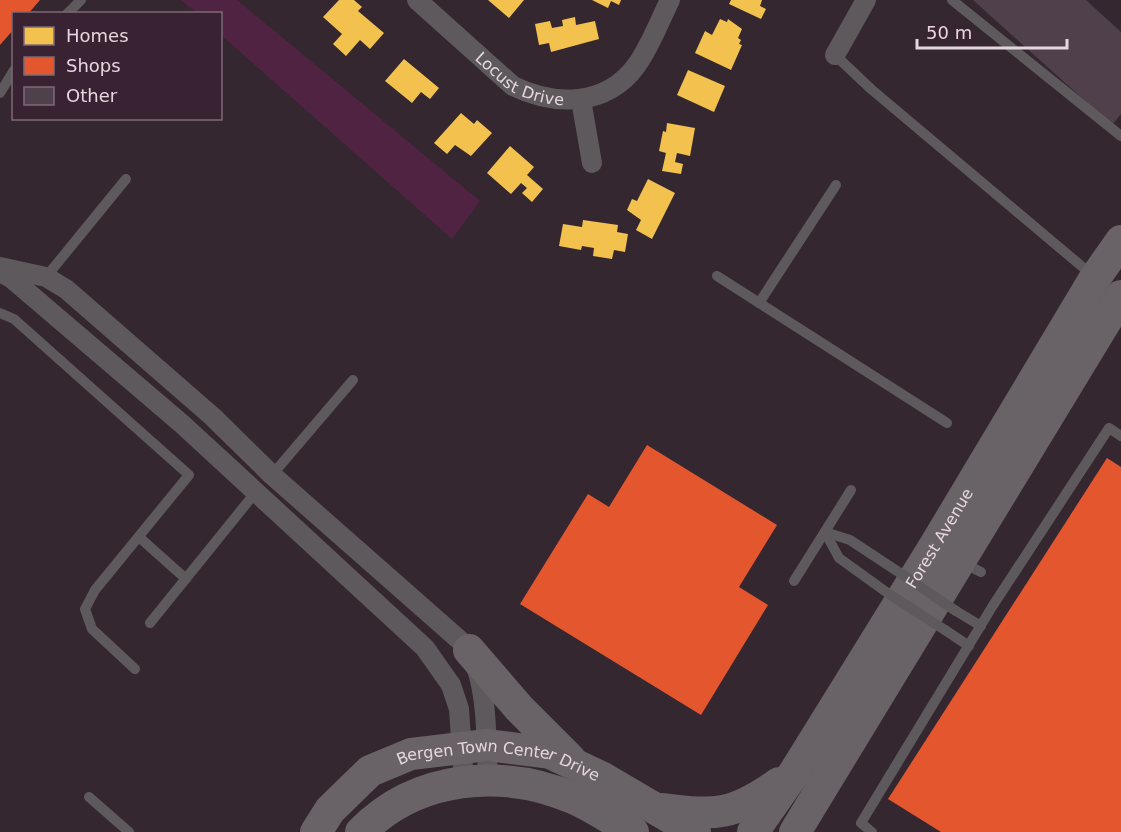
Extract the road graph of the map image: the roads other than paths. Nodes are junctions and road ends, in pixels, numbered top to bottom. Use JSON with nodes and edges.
{"nodes":[{"id":1,"x":81,"y":0,"type":"edge"},
{"id":2,"x":417,"y":0,"type":"edge"},
{"id":3,"x":670,"y":0,"type":"edge"},
{"id":4,"x":866,"y":0,"type":"edge"},
{"id":5,"x":952,"y":0,"type":"edge"},
{"id":6,"x":69,"y":12,"type":"edge"},
{"id":7,"x":836,"y":55,"type":"joint"},
{"id":8,"x":12,"y":73,"type":"edge"},
{"id":9,"x":0,"y":93,"type":"edge"},
{"id":10,"x":581,"y":100,"type":"junction"},
{"id":11,"x":1121,"y":136,"type":"edge"},
{"id":12,"x":592,"y":163,"type":"dead end"},
{"id":13,"x":126,"y":179,"type":"dead end"},
{"id":14,"x":836,"y":185,"type":"dead end"},
{"id":15,"x":1121,"y":241,"type":"edge"},
{"id":16,"x":0,"y":267,"type":"edge"},
{"id":17,"x":0,"y":272,"type":"edge"},
{"id":18,"x":717,"y":276,"type":"dead end"},
{"id":19,"x":46,"y":277,"type":"junction"},
{"id":20,"x":1095,"y":278,"type":"junction"},
{"id":21,"x":1121,"y":296,"type":"edge"},
{"id":22,"x":759,"y":303,"type":"junction"},
{"id":23,"x":0,"y":313,"type":"edge"},
{"id":24,"x":352,"y":380,"type":"dead end"},
{"id":25,"x":947,"y":423,"type":"dead end"},
{"id":26,"x":1121,"y":436,"type":"edge"},
{"id":27,"x":272,"y":475,"type":"junction"},
{"id":28,"x":851,"y":490,"type":"dead end"},
{"id":29,"x":255,"y":493,"type":"junction"},
{"id":30,"x":825,"y":532,"type":"junction"},
{"id":31,"x":139,"y":537,"type":"junction"},
{"id":32,"x":953,"y":557,"type":"junction"},
{"id":33,"x":186,"y":579,"type":"junction"},
{"id":34,"x":794,"y":581,"type":"dead end"},
{"id":35,"x":150,"y":623,"type":"dead end"},
{"id":36,"x":981,"y":626,"type":"junction"},
{"id":37,"x":969,"y":646,"type":"junction"},
{"id":38,"x":469,"y":650,"type":"junction"},
{"id":39,"x":135,"y":669,"type":"dead end"},
{"id":40,"x":474,"y":746,"type":"junction"},
{"id":41,"x":577,"y":766,"type":"junction"},
{"id":42,"x":794,"y":774,"type":"junction"},
{"id":43,"x":476,"y":780,"type":"junction"},
{"id":44,"x":89,"y":797,"type":"dead end"},
{"id":45,"x":660,"y":809,"type":"junction"},
{"id":46,"x":129,"y":832,"type":"edge"},
{"id":47,"x":316,"y":832,"type":"edge"},
{"id":48,"x":362,"y":832,"type":"edge"},
{"id":49,"x":633,"y":832,"type":"edge"},
{"id":50,"x":695,"y":832,"type":"edge"},
{"id":51,"x":753,"y":832,"type":"edge"},
{"id":52,"x":795,"y":832,"type":"edge"},
{"id":53,"x":872,"y":832,"type":"edge"}],
"edges":[{"from":1,"to":6,"type":"lane"},
{"from":2,"to":10,"type":"street","name":"Locust Drive"},
{"from":3,"to":10,"type":"street"},
{"from":4,"to":7,"type":"street"},
{"from":5,"to":11,"type":"lane"},
{"from":7,"to":20,"type":"lane"},
{"from":8,"to":9,"type":"lane"},
{"from":10,"to":12,"type":"street","name":"Locust Drive"},
{"from":13,"to":19,"type":"lane"},
{"from":14,"to":22,"type":"lane"},
{"from":15,"to":20,"type":"main road","name":"Forest Avenue"},
{"from":16,"to":19,"type":"street"},
{"from":17,"to":29,"type":"street"},
{"from":18,"to":22,"type":"lane"},
{"from":19,"to":27,"type":"street"},
{"from":20,"to":32,"type":"main road","name":"Forest Avenue"},
{"from":21,"to":32,"type":"main road","name":"Forest Avenue"},
{"from":22,"to":25,"type":"lane"},
{"from":23,"to":31,"type":"lane"},
{"from":24,"to":27,"type":"lane"},
{"from":26,"to":36,"type":"lane"},
{"from":27,"to":38,"type":"street"},
{"from":28,"to":30,"type":"lane"},
{"from":29,"to":33,"type":"lane"},
{"from":29,"to":40,"type":"street"},
{"from":30,"to":34,"type":"lane"},
{"from":30,"to":36,"type":"lane","bridge":true},
{"from":30,"to":37,"type":"lane","bridge":true},
{"from":31,"to":33,"type":"lane"},
{"from":31,"to":39,"type":"lane"},
{"from":32,"to":42,"type":"main road","name":"Forest Avenue"},
{"from":32,"to":52,"type":"main road","name":"Forest Avenue"},
{"from":33,"to":35,"type":"lane"},
{"from":36,"to":37,"type":"lane"},
{"from":37,"to":53,"type":"lane"},
{"from":38,"to":40,"type":"street"},
{"from":38,"to":41,"type":"main road"},
{"from":40,"to":41,"type":"main road","name":"Bergen Town Center Drive"},
{"from":40,"to":43,"type":"street"},
{"from":40,"to":47,"type":"main road","name":"Bergen Town Center Drive"},
{"from":41,"to":45,"type":"main road","name":"Bergen Town Center Drive"},
{"from":42,"to":45,"type":"main road"},
{"from":42,"to":51,"type":"main road","name":"Forest Avenue"},
{"from":43,"to":48,"type":"main road","name":"Bergen Town Center Drive"},
{"from":43,"to":49,"type":"main road","name":"Bergen Town Center Drive"},
{"from":44,"to":46,"type":"lane"},
{"from":45,"to":50,"type":"main road","name":"Bergen Town Center Drive"}]}
